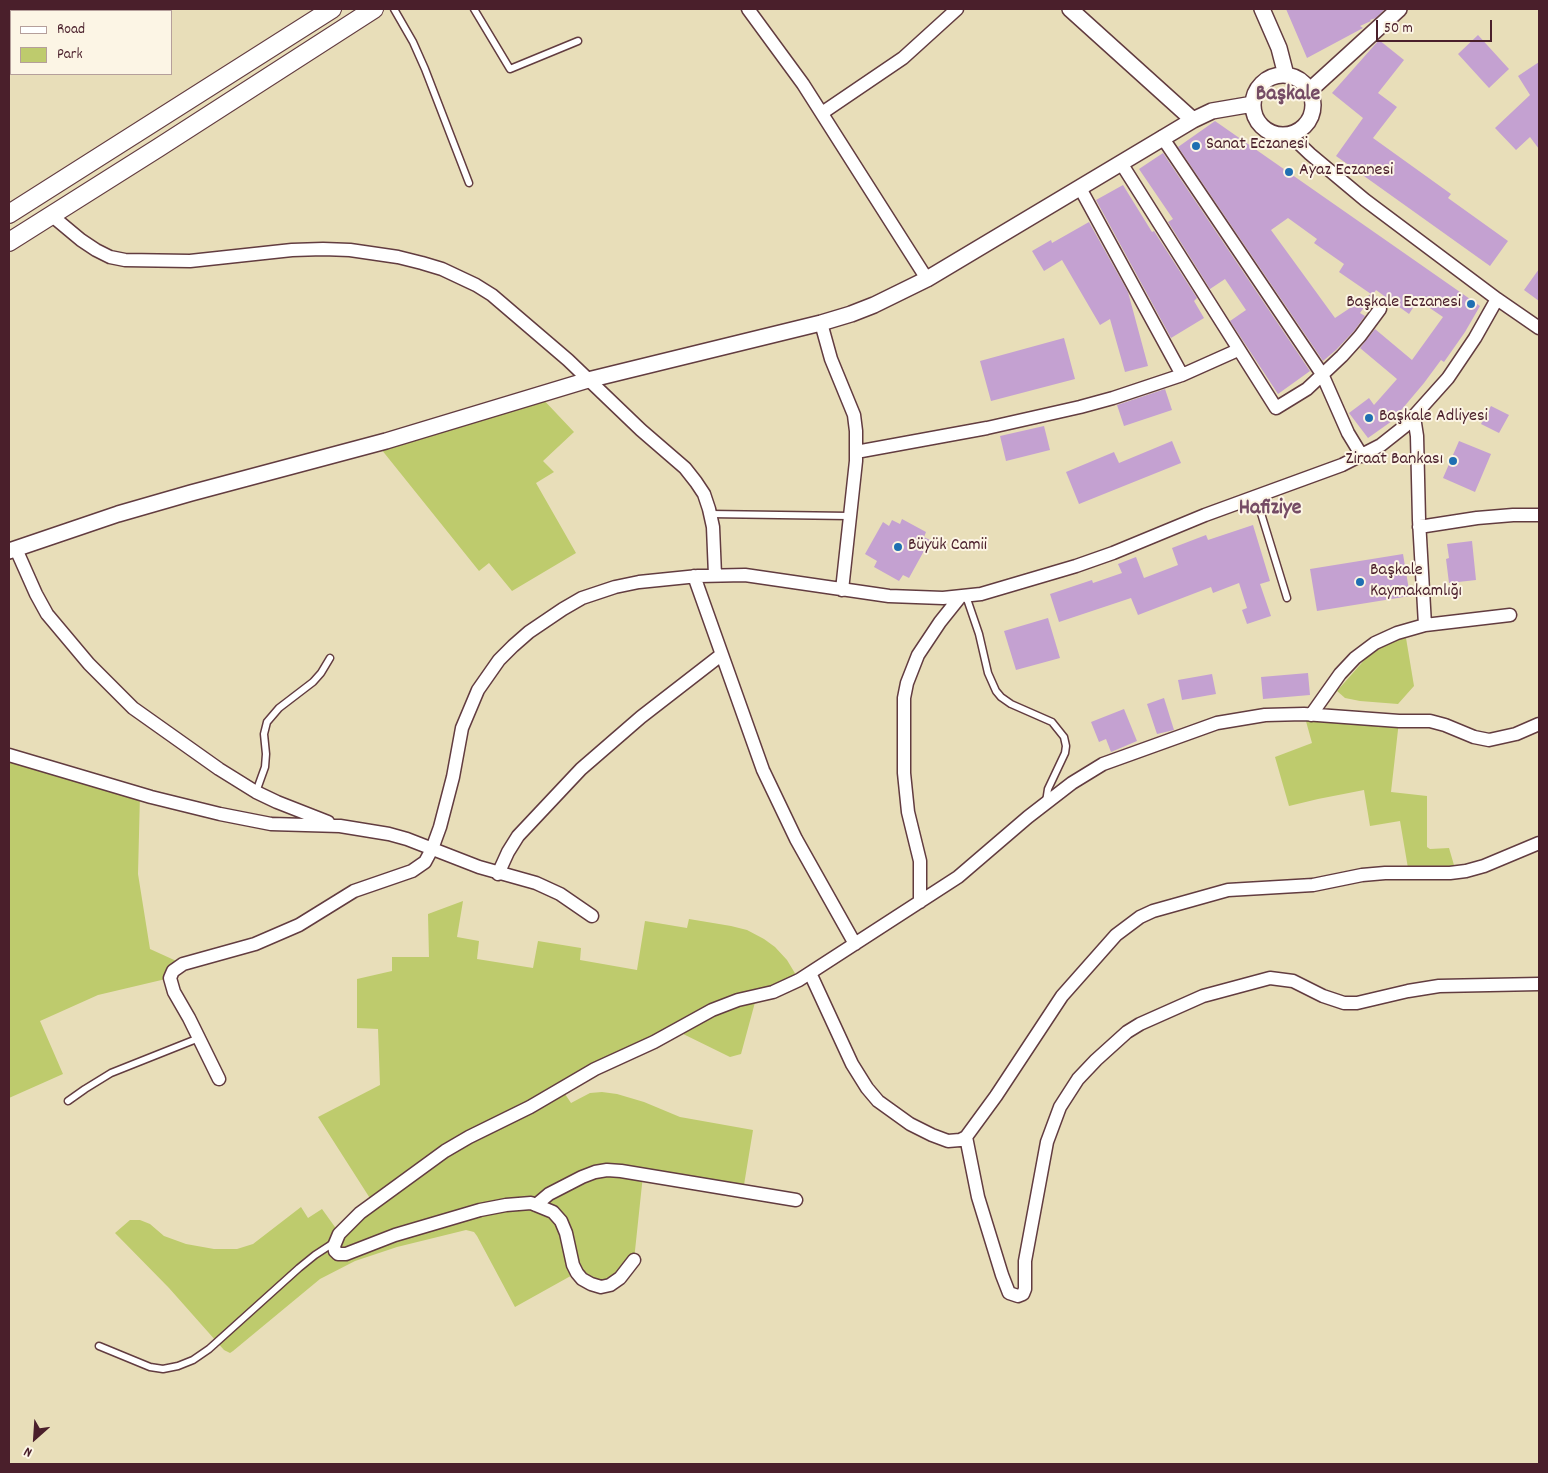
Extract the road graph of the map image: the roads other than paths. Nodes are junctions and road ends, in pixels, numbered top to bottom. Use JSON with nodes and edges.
{"nodes":[{"id":1,"x":332,"y":9,"type":"edge"},
{"id":2,"x":374,"y":9,"type":"edge"},
{"id":3,"x":394,"y":9,"type":"edge"},
{"id":4,"x":474,"y":9,"type":"edge"},
{"id":5,"x":748,"y":9,"type":"edge"},
{"id":6,"x":957,"y":9,"type":"edge"},
{"id":7,"x":1070,"y":9,"type":"edge"},
{"id":8,"x":1262,"y":9,"type":"edge"},
{"id":9,"x":1399,"y":9,"type":"edge"},
{"id":10,"x":578,"y":42,"type":"dead end"},
{"id":11,"x":1286,"y":75,"type":"junction"},
{"id":12,"x":1310,"y":91,"type":"junction"},
{"id":13,"x":1253,"y":104,"type":"junction"},
{"id":14,"x":822,"y":113,"type":"junction"},
{"id":15,"x":1193,"y":120,"type":"junction"},
{"id":16,"x":1290,"y":134,"type":"junction"},
{"id":17,"x":1162,"y":137,"type":"junction"},
{"id":18,"x":1121,"y":163,"type":"junction"},
{"id":19,"x":470,"y":183,"type":"dead end"},
{"id":20,"x":1080,"y":188,"type":"junction"},
{"id":21,"x":9,"y":214,"type":"edge"},
{"id":22,"x":51,"y":215,"type":"junction"},
{"id":23,"x":9,"y":242,"type":"edge"},
{"id":24,"x":927,"y":279,"type":"junction"},
{"id":25,"x":1497,"y":299,"type":"junction"},
{"id":26,"x":1380,"y":309,"type":"dead end"},
{"id":27,"x":821,"y":323,"type":"junction"},
{"id":28,"x":1539,"y":328,"type":"edge"},
{"id":29,"x":1238,"y":350,"type":"junction"},
{"id":30,"x":1322,"y":374,"type":"junction"},
{"id":31,"x":1182,"y":375,"type":"junction"},
{"id":32,"x":588,"y":380,"type":"junction"},
{"id":33,"x":1414,"y":417,"type":"junction"},
{"id":34,"x":856,"y":452,"type":"junction"},
{"id":35,"x":1362,"y":456,"type":"junction"},
{"id":36,"x":1256,"y":497,"type":"junction"},
{"id":37,"x":710,"y":514,"type":"junction"},
{"id":38,"x":1539,"y":515,"type":"edge"},
{"id":39,"x":849,"y":516,"type":"junction"},
{"id":40,"x":1419,"y":527,"type":"junction"},
{"id":41,"x":12,"y":550,"type":"edge"},
{"id":42,"x":715,"y":575,"type":"junction"},
{"id":43,"x":694,"y":576,"type":"junction"},
{"id":44,"x":842,"y":590,"type":"junction"},
{"id":45,"x":963,"y":597,"type":"junction"},
{"id":46,"x":1287,"y":598,"type":"dead end"},
{"id":47,"x":1510,"y":615,"type":"dead end"},
{"id":48,"x":1425,"y":624,"type":"junction"},
{"id":49,"x":721,"y":656,"type":"junction"},
{"id":50,"x":330,"y":658,"type":"dead end"},
{"id":51,"x":1311,"y":714,"type":"junction"},
{"id":52,"x":1539,"y":724,"type":"edge"},
{"id":53,"x":9,"y":755,"type":"edge"},
{"id":54,"x":256,"y":792,"type":"junction"},
{"id":55,"x":1046,"y":803,"type":"junction"},
{"id":56,"x":340,"y":826,"type":"junction"},
{"id":57,"x":1539,"y":843,"type":"edge"},
{"id":58,"x":432,"y":849,"type":"junction"},
{"id":59,"x":498,"y":874,"type":"junction"},
{"id":60,"x":920,"y":902,"type":"junction"},
{"id":61,"x":592,"y":916,"type":"dead end"},
{"id":62,"x":855,"y":944,"type":"junction"},
{"id":63,"x":810,"y":973,"type":"junction"},
{"id":64,"x":1539,"y":984,"type":"edge"},
{"id":65,"x":199,"y":1038,"type":"junction"},
{"id":66,"x":219,"y":1079,"type":"dead end"},
{"id":67,"x":68,"y":1101,"type":"dead end"},
{"id":68,"x":966,"y":1137,"type":"junction"},
{"id":69,"x":796,"y":1200,"type":"dead end"},
{"id":70,"x":536,"y":1205,"type":"junction"},
{"id":71,"x":336,"y":1241,"type":"junction"},
{"id":72,"x":634,"y":1260,"type":"dead end"},
{"id":73,"x":99,"y":1346,"type":"dead end"}],
"edges":[{"from":1,"to":21,"type":"main road"},
{"from":2,"to":22,"type":"main road"},
{"from":3,"to":19,"type":"lane"},
{"from":4,"to":10,"type":"lane"},
{"from":5,"to":14,"type":"street"},
{"from":6,"to":14,"type":"street"},
{"from":7,"to":15,"type":"street"},
{"from":8,"to":11,"type":"street"},
{"from":9,"to":12,"type":"street"},
{"from":11,"to":12,"type":"street"},
{"from":11,"to":13,"type":"street"},
{"from":12,"to":16,"type":"street"},
{"from":13,"to":15,"type":"street"},
{"from":13,"to":16,"type":"street"},
{"from":14,"to":24,"type":"street"},
{"from":15,"to":17,"type":"street"},
{"from":16,"to":25,"type":"street"},
{"from":17,"to":18,"type":"street"},
{"from":17,"to":30,"type":"street"},
{"from":18,"to":20,"type":"street"},
{"from":18,"to":29,"type":"street"},
{"from":20,"to":24,"type":"street"},
{"from":20,"to":31,"type":"street"},
{"from":22,"to":23,"type":"main road"},
{"from":22,"to":32,"type":"street"},
{"from":24,"to":27,"type":"street"},
{"from":25,"to":28,"type":"street"},
{"from":25,"to":33,"type":"street"},
{"from":26,"to":30,"type":"street"},
{"from":27,"to":32,"type":"street"},
{"from":27,"to":34,"type":"street"},
{"from":29,"to":30,"type":"street"},
{"from":29,"to":31,"type":"street"},
{"from":30,"to":35,"type":"street"},
{"from":31,"to":34,"type":"street"},
{"from":32,"to":37,"type":"street"},
{"from":32,"to":41,"type":"street"},
{"from":33,"to":35,"type":"street"},
{"from":33,"to":40,"type":"street"},
{"from":34,"to":39,"type":"street"},
{"from":35,"to":36,"type":"street"},
{"from":36,"to":45,"type":"street"},
{"from":36,"to":46,"type":"lane"},
{"from":37,"to":39,"type":"lane"},
{"from":37,"to":42,"type":"street"},
{"from":38,"to":40,"type":"street"},
{"from":39,"to":44,"type":"street"},
{"from":40,"to":48,"type":"street"},
{"from":41,"to":54,"type":"street"},
{"from":42,"to":43,"type":"street"},
{"from":42,"to":44,"type":"street"},
{"from":43,"to":49,"type":"street"},
{"from":43,"to":58,"type":"street"},
{"from":44,"to":45,"type":"street"},
{"from":45,"to":55,"type":"lane"},
{"from":45,"to":60,"type":"street"},
{"from":47,"to":48,"type":"street"},
{"from":48,"to":51,"type":"street"},
{"from":49,"to":59,"type":"street"},
{"from":49,"to":62,"type":"street"},
{"from":50,"to":54,"type":"lane"},
{"from":51,"to":52,"type":"street"},
{"from":51,"to":55,"type":"street"},
{"from":53,"to":56,"type":"street"},
{"from":54,"to":56,"type":"street"},
{"from":55,"to":60,"type":"street"},
{"from":56,"to":58,"type":"street"},
{"from":57,"to":68,"type":"street"},
{"from":58,"to":59,"type":"street"},
{"from":58,"to":65,"type":"street"},
{"from":59,"to":61,"type":"street"},
{"from":60,"to":62,"type":"street"},
{"from":62,"to":63,"type":"street"},
{"from":63,"to":68,"type":"street"},
{"from":63,"to":71,"type":"street"},
{"from":64,"to":68,"type":"street"},
{"from":65,"to":66,"type":"street"},
{"from":65,"to":67,"type":"lane"},
{"from":69,"to":70,"type":"street"},
{"from":70,"to":71,"type":"street"},
{"from":70,"to":72,"type":"street"},
{"from":71,"to":73,"type":"lane"}]}
